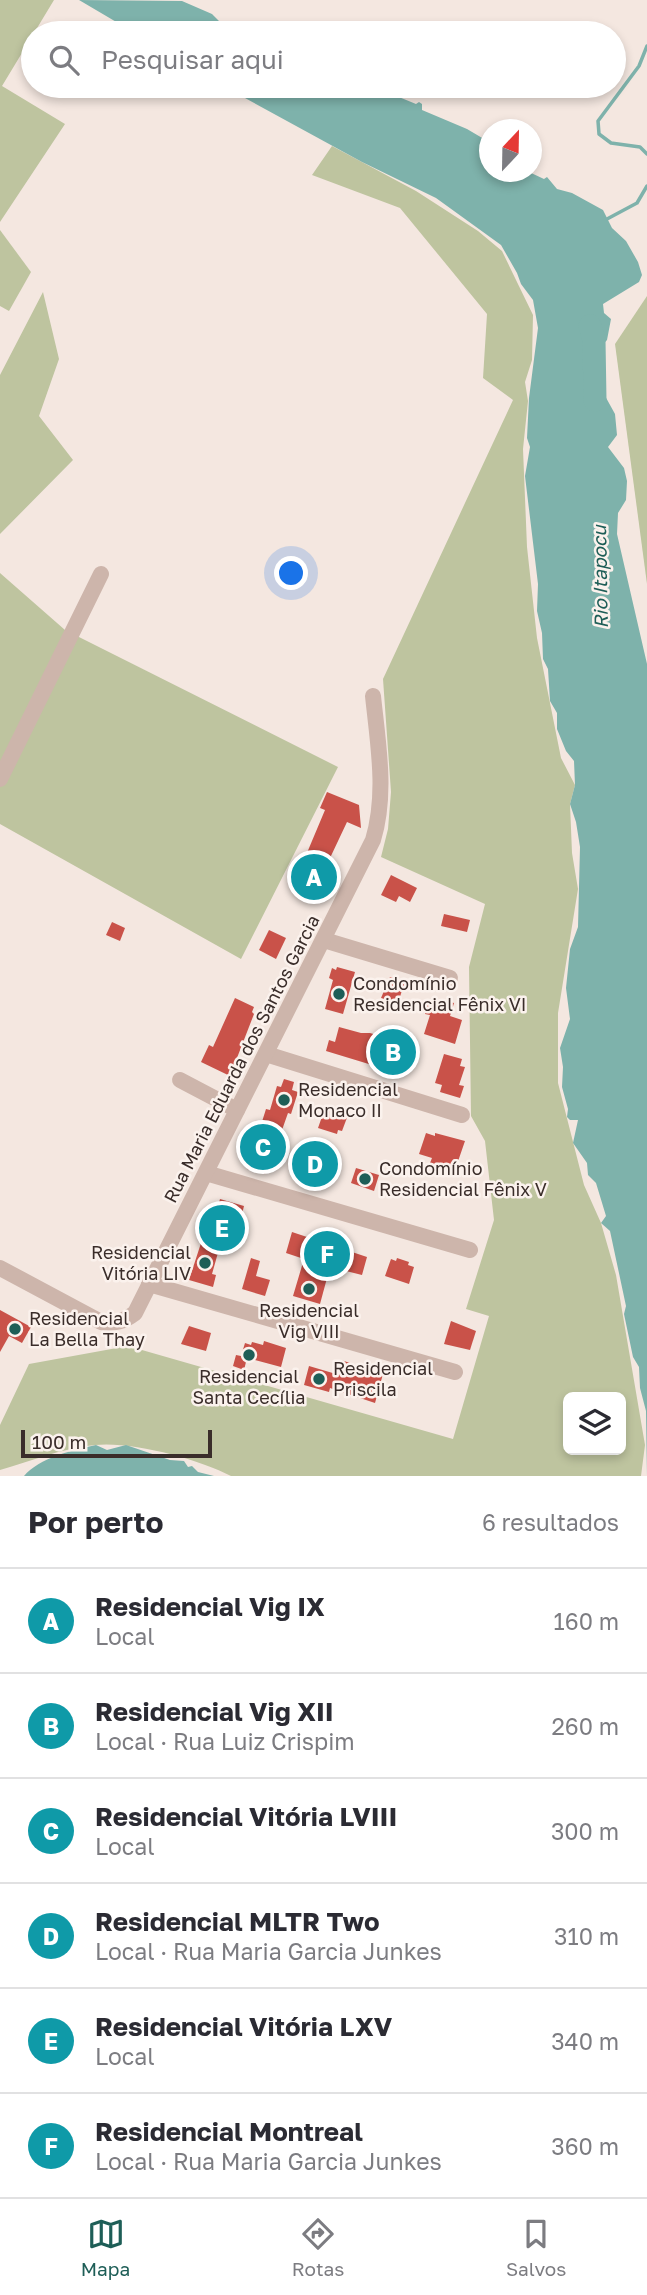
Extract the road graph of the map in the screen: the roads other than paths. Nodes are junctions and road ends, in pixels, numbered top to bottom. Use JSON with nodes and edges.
{"nodes":[{"id":1,"x":101,"y":575,"type":"dead end"},
{"id":2,"x":373,"y":696,"type":"dead end"},
{"id":3,"x":0,"y":779,"type":"edge"},
{"id":4,"x":324,"y":940,"type":"junction"},
{"id":5,"x":450,"y":978,"type":"dead end"},
{"id":6,"x":266,"y":1055,"type":"junction"},
{"id":7,"x":180,"y":1080,"type":"dead end"},
{"id":8,"x":237,"y":1110,"type":"junction"},
{"id":9,"x":462,"y":1115,"type":"dead end"},
{"id":10,"x":206,"y":1173,"type":"junction"},
{"id":11,"x":470,"y":1250,"type":"dead end"},
{"id":12,"x":0,"y":1268,"type":"edge"},
{"id":13,"x":149,"y":1284,"type":"junction"},
{"id":14,"x":455,"y":1372,"type":"dead end"}],
"edges":[{"from":1,"to":3,"type":"street"},
{"from":2,"to":4,"type":"street","name":"Rua Maria Eduarda dos Santos Garcia"},
{"from":4,"to":5,"type":"street"},
{"from":4,"to":6,"type":"street","name":"Rua Maria Eduarda dos Santos Garcia"},
{"from":6,"to":8,"type":"street","name":"Rua Maria Eduarda dos Santos Garcia"},
{"from":6,"to":9,"type":"street"},
{"from":7,"to":8,"type":"street"},
{"from":8,"to":10,"type":"street","name":"Rua Maria Eduarda dos Santos Garcia"},
{"from":10,"to":11,"type":"street"},
{"from":10,"to":13,"type":"street","name":"Rua Maria Eduarda dos Santos Garcia"},
{"from":12,"to":13,"type":"street","name":"Rua Maria Eduarda dos Santos Garcia"},
{"from":13,"to":14,"type":"street"}]}
